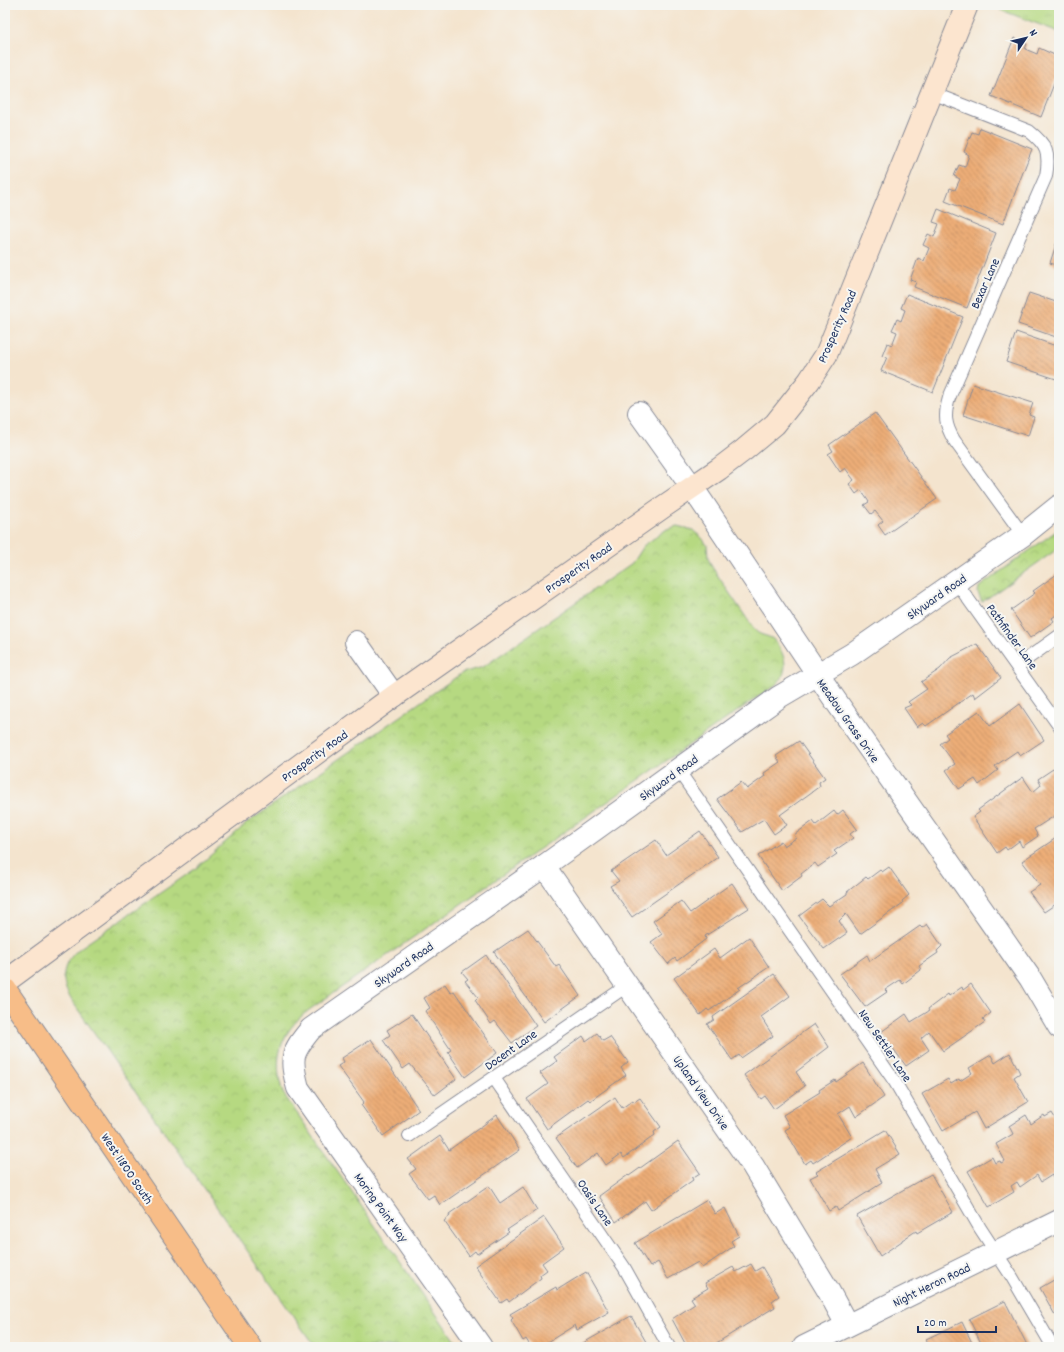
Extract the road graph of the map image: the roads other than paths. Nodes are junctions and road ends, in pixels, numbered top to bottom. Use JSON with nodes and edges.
{"nodes":[{"id":1,"x":967,"y":5,"type":"edge"},
{"id":2,"x":932,"y":93,"type":"junction"},
{"id":3,"x":638,"y":413,"type":"dead end"},
{"id":4,"x":692,"y":488,"type":"junction"},
{"id":5,"x":1059,"y":506,"type":"edge"},
{"id":6,"x":1022,"y":535,"type":"junction"},
{"id":7,"x":956,"y":582,"type":"junction"},
{"id":8,"x":1059,"y":636,"type":"edge"},
{"id":9,"x":356,"y":642,"type":"dead end"},
{"id":10,"x":1017,"y":666,"type":"junction"},
{"id":11,"x":817,"y":674,"type":"junction"},
{"id":12,"x":394,"y":696,"type":"junction"},
{"id":13,"x":1059,"y":726,"type":"edge"},
{"id":14,"x":678,"y":770,"type":"junction"},
{"id":15,"x":544,"y":866,"type":"junction"},
{"id":16,"x":5,"y":982,"type":"edge"},
{"id":17,"x":628,"y":985,"type":"junction"},
{"id":18,"x":5,"y":989,"type":"edge"},
{"id":19,"x":1059,"y":1027,"type":"edge"},
{"id":20,"x":292,"y":1064,"type":"joint"},
{"id":21,"x":494,"y":1078,"type":"junction"},
{"id":22,"x":409,"y":1136,"type":"dead end"},
{"id":23,"x":1059,"y":1222,"type":"edge"},
{"id":24,"x":996,"y":1252,"type":"junction"},
{"id":25,"x":847,"y":1326,"type":"junction"},
{"id":26,"x":250,"y":1347,"type":"edge"},
{"id":27,"x":481,"y":1347,"type":"edge"},
{"id":28,"x":670,"y":1347,"type":"edge"},
{"id":29,"x":804,"y":1347,"type":"edge"},
{"id":30,"x":1053,"y":1347,"type":"edge"}],
"edges":[{"from":1,"to":2,"type":"street","name":"Prosperity Road"},
{"from":2,"to":4,"type":"street","name":"Prosperity Road"},
{"from":2,"to":6,"type":"lane","name":"Bexar Lane"},
{"from":3,"to":4,"type":"street","name":"Meadow Grass Drive"},
{"from":4,"to":11,"type":"street","name":"Meadow Grass Drive"},
{"from":4,"to":12,"type":"street","name":"Prosperity Road"},
{"from":5,"to":6,"type":"street","name":"Skyward Road"},
{"from":6,"to":7,"type":"street","name":"Skyward Road"},
{"from":7,"to":10,"type":"lane","name":"Pathfinder Lane"},
{"from":7,"to":11,"type":"street","name":"Skyward Road"},
{"from":8,"to":10,"type":"lane"},
{"from":9,"to":12,"type":"street"},
{"from":10,"to":13,"type":"lane","name":"Pathfinder Lane"},
{"from":11,"to":14,"type":"street","name":"Skyward Road"},
{"from":11,"to":19,"type":"street","name":"Meadow Grass Drive"},
{"from":12,"to":16,"type":"street","name":"Prosperity Road"},
{"from":14,"to":15,"type":"street","name":"Skyward Road"},
{"from":14,"to":24,"type":"lane","name":"New Settler Lane"},
{"from":15,"to":17,"type":"street","name":"Upland View Drive"},
{"from":15,"to":20,"type":"street","name":"Skyward Road"},
{"from":17,"to":21,"type":"lane","name":"Docent Lane"},
{"from":17,"to":25,"type":"street","name":"Upland View Drive"},
{"from":18,"to":26,"type":"main road","name":"West 11800 South"},
{"from":20,"to":27,"type":"street","name":"Moring Point Way"},
{"from":21,"to":22,"type":"lane","name":"Docent Lane"},
{"from":21,"to":28,"type":"lane","name":"Oasis Lane"},
{"from":23,"to":24,"type":"street","name":"Night Heron Road"},
{"from":24,"to":25,"type":"street","name":"Night Heron Road"},
{"from":24,"to":30,"type":"lane","name":"New Settler Lane"},
{"from":25,"to":29,"type":"street","name":"Night Heron Road"}]}
